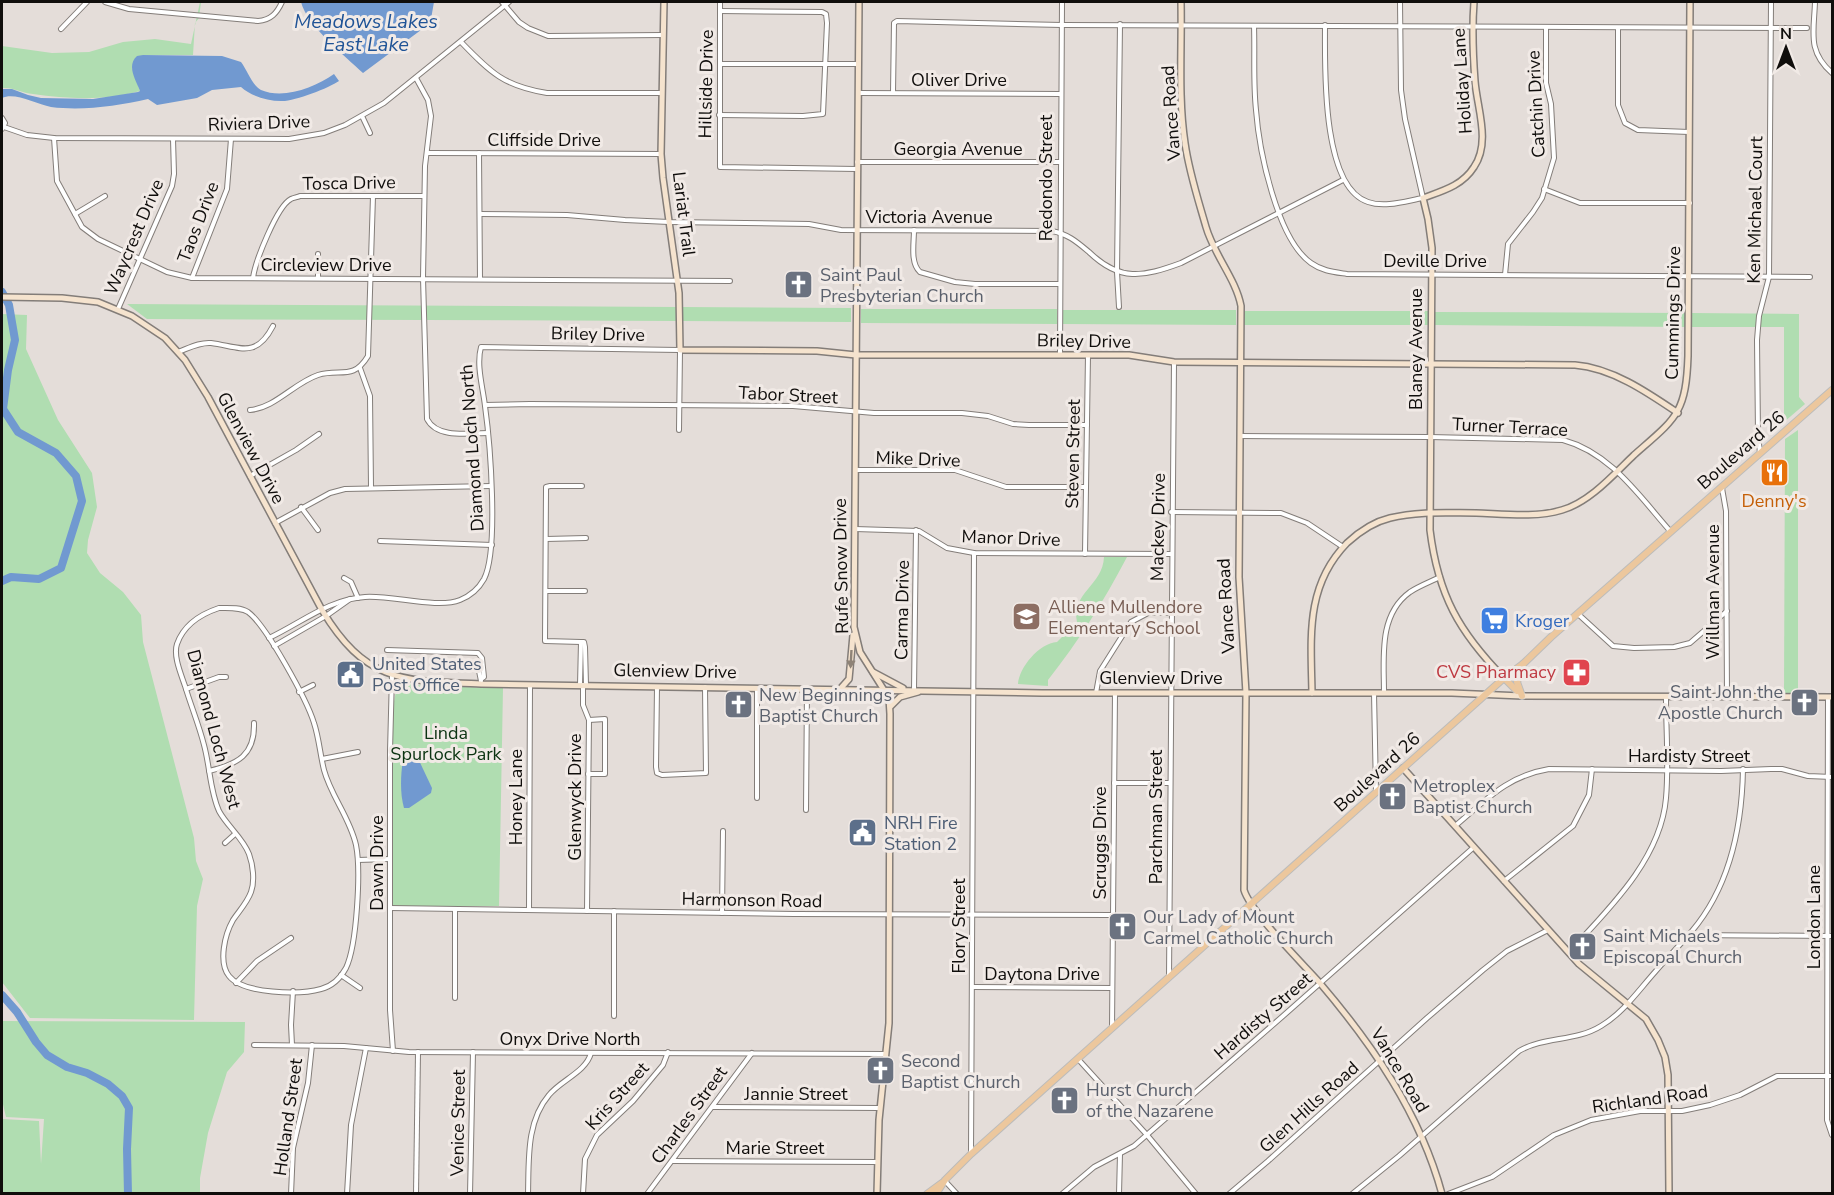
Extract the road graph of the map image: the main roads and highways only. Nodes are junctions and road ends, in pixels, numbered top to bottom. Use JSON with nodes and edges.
{"nodes":[{"id":1,"x":1833,"y":390,"type":"edge"},
{"id":2,"x":1523,"y":664,"type":"junction"},
{"id":3,"x":1504,"y":678,"type":"junction"},
{"id":4,"x":945,"y":1180,"type":"junction"},
{"id":5,"x":927,"y":1194,"type":"edge"},
{"id":6,"x":936,"y":1194,"type":"edge"}],
"edges":[{"from":1,"to":2,"type":"main road","name":"Boulevard 26"},
{"from":2,"to":3,"type":"main road","name":"Boulevard 26"},
{"from":2,"to":3,"type":"main road"},
{"from":3,"to":4,"type":"main road","name":"Boulevard 26"},
{"from":4,"to":5,"type":"main road","name":"Boulevard 26"},
{"from":4,"to":6,"type":"main road","name":"Boulevard 26"}]}
